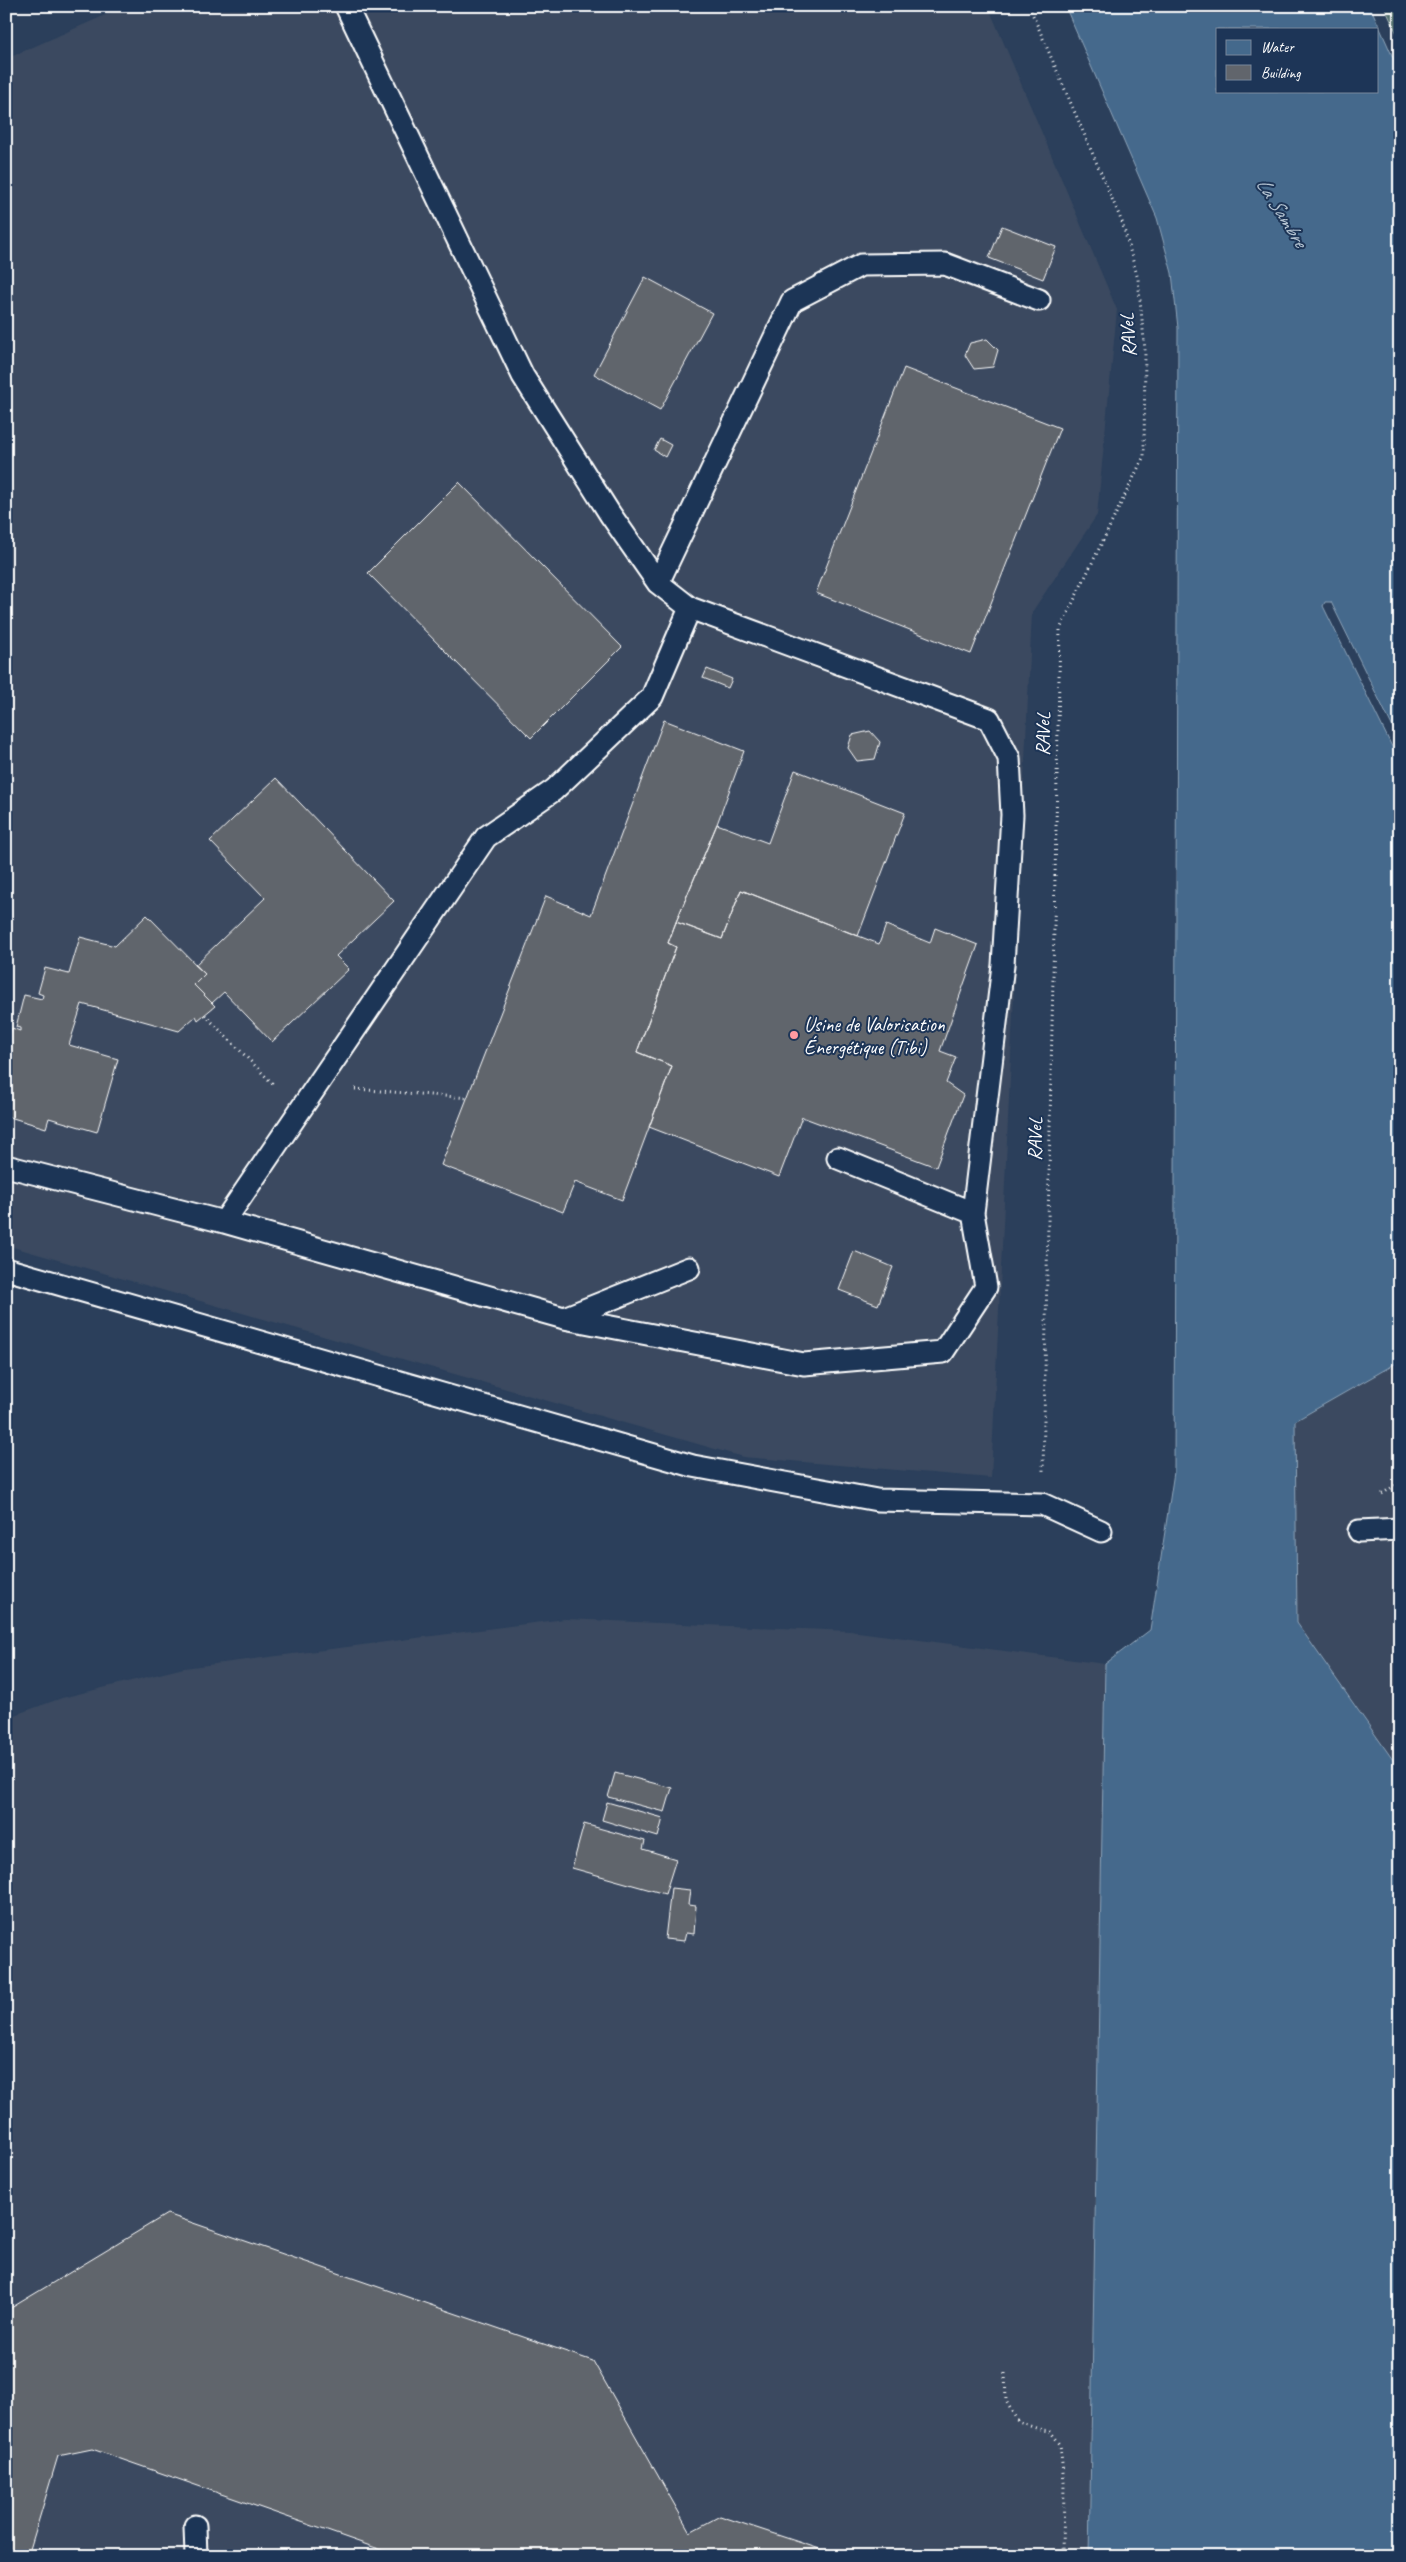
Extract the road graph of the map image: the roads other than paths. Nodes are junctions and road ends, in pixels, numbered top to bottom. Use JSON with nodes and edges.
{"nodes":[{"id":1,"x":346,"y":6,"type":"edge"},
{"id":2,"x":1039,"y":300,"type":"dead end"},
{"id":3,"x":658,"y":583,"type":"junction"},
{"id":4,"x":690,"y":608,"type":"junction"},
{"id":5,"x":838,"y":1158,"type":"dead end"},
{"id":6,"x":6,"y":1166,"type":"edge"},
{"id":7,"x":973,"y":1213,"type":"junction"},
{"id":8,"x":224,"y":1222,"type":"junction"},
{"id":9,"x":689,"y":1268,"type":"dead end"},
{"id":10,"x":6,"y":1269,"type":"edge"},
{"id":11,"x":564,"y":1318,"type":"junction"},
{"id":12,"x":1400,"y":1529,"type":"edge"},
{"id":13,"x":1101,"y":1531,"type":"dead end"},
{"id":14,"x":1359,"y":1531,"type":"dead end"},
{"id":15,"x":195,"y":2526,"type":"dead end"},
{"id":16,"x":196,"y":2556,"type":"edge"}],
"edges":[{"from":1,"to":3,"type":"lane"},
{"from":2,"to":3,"type":"lane"},
{"from":3,"to":4,"type":"lane"},
{"from":4,"to":7,"type":"lane"},
{"from":4,"to":8,"type":"lane"},
{"from":5,"to":7,"type":"lane"},
{"from":6,"to":8,"type":"lane"},
{"from":7,"to":11,"type":"lane"},
{"from":8,"to":11,"type":"lane"},
{"from":9,"to":11,"type":"lane"},
{"from":10,"to":13,"type":"lane"},
{"from":12,"to":14,"type":"lane"},
{"from":15,"to":16,"type":"lane"}]}
